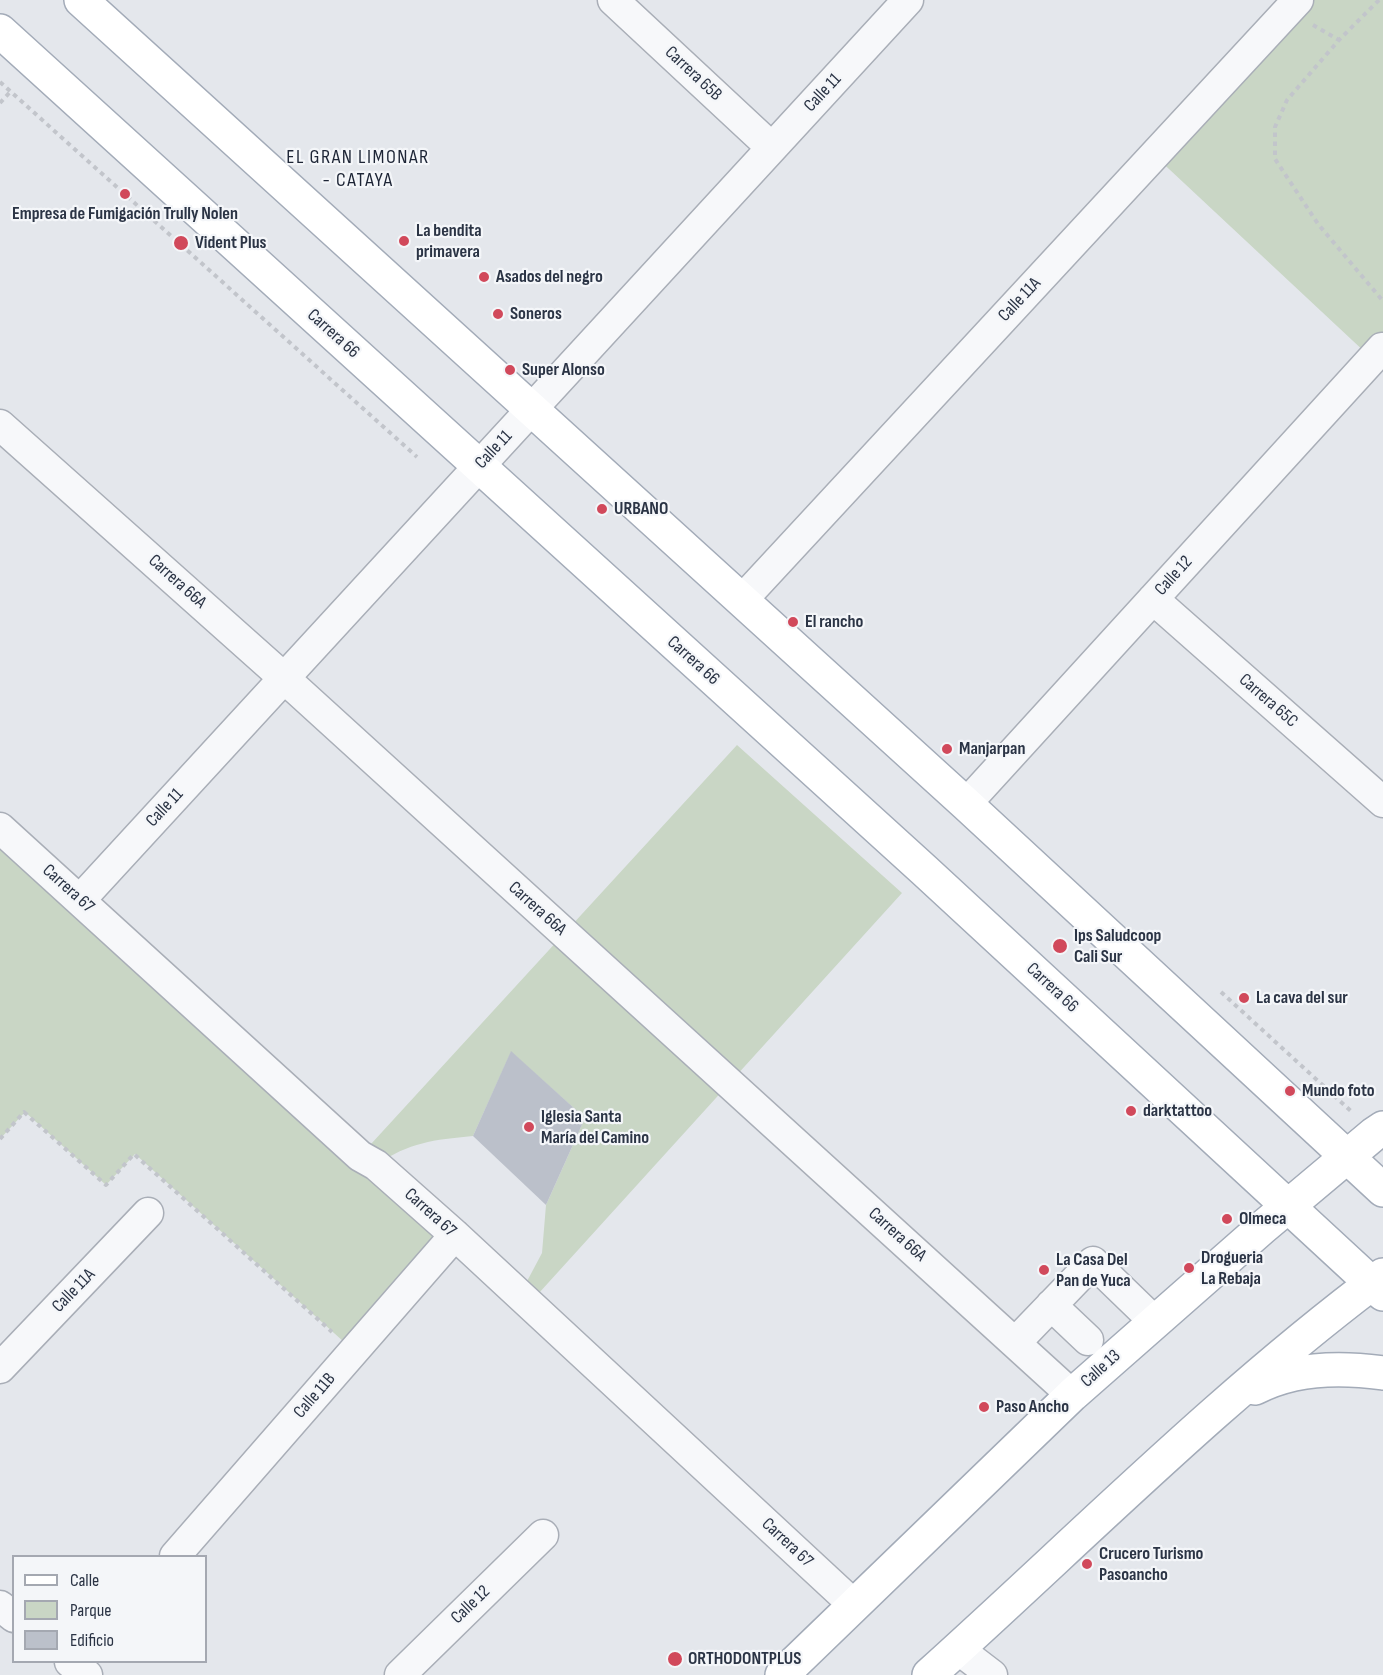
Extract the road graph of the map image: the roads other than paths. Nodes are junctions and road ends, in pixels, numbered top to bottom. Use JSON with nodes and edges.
{"nodes":[{"id":1,"x":81,"y":0,"type":"edge"},
{"id":2,"x":613,"y":0,"type":"edge"},
{"id":3,"x":908,"y":0,"type":"edge"},
{"id":4,"x":1286,"y":4,"type":"edge"},
{"id":5,"x":0,"y":31,"type":"edge"},
{"id":6,"x":772,"y":148,"type":"junction"},
{"id":7,"x":1382,"y":348,"type":"edge"},
{"id":8,"x":532,"y":410,"type":"junction"},
{"id":9,"x":0,"y":424,"type":"edge"},
{"id":10,"x":479,"y":466,"type":"junction"},
{"id":11,"x":1153,"y":599,"type":"junction"},
{"id":12,"x":742,"y":600,"type":"junction"},
{"id":13,"x":284,"y":678,"type":"junction"},
{"id":14,"x":1383,"y":802,"type":"edge"},
{"id":15,"x":966,"y":804,"type":"junction"},
{"id":16,"x":0,"y":828,"type":"edge"},
{"id":17,"x":80,"y":900,"type":"junction"},
{"id":18,"x":1383,"y":1128,"type":"edge"},
{"id":19,"x":1347,"y":1157,"type":"junction"},
{"id":20,"x":1383,"y":1190,"type":"edge"},
{"id":21,"x":1289,"y":1206,"type":"junction"},
{"id":22,"x":148,"y":1213,"type":"dead end"},
{"id":23,"x":455,"y":1235,"type":"junction"},
{"id":24,"x":1379,"y":1284,"type":"edge"},
{"id":25,"x":1051,"y":1305,"type":"junction"},
{"id":26,"x":1155,"y":1322,"type":"junction"},
{"id":27,"x":1088,"y":1340,"type":"dead end"},
{"id":28,"x":1015,"y":1343,"type":"junction"},
{"id":29,"x":0,"y":1368,"type":"edge"},
{"id":30,"x":1383,"y":1373,"type":"edge"},
{"id":31,"x":1072,"y":1395,"type":"junction"},
{"id":32,"x":1227,"y":1402,"type":"junction"},
{"id":33,"x":543,"y":1535,"type":"dead end"},
{"id":34,"x":177,"y":1555,"type":"edge"},
{"id":35,"x":854,"y":1605,"type":"junction"},
{"id":36,"x":0,"y":1606,"type":"edge"},
{"id":37,"x":12,"y":1615,"type":"edge"},
{"id":38,"x":958,"y":1649,"type":"junction"},
{"id":39,"x":400,"y":1675,"type":"edge"},
{"id":40,"x":782,"y":1675,"type":"edge"},
{"id":41,"x":929,"y":1675,"type":"edge"},
{"id":42,"x":992,"y":1675,"type":"edge"}],
"edges":[{"from":1,"to":8,"type":"main road"},
{"from":2,"to":6,"type":"street","name":"Carrera 65B"},
{"from":3,"to":6,"type":"street","name":"Calle 11"},
{"from":4,"to":12,"type":"street","name":"Calle 11A"},
{"from":5,"to":10,"type":"main road","name":"Carrera 66"},
{"from":6,"to":8,"type":"street","name":"Calle 11"},
{"from":7,"to":11,"type":"street","name":"Calle 12"},
{"from":8,"to":10,"type":"street","name":"Calle 11"},
{"from":8,"to":12,"type":"main road"},
{"from":9,"to":13,"type":"street","name":"Carrera 66A"},
{"from":10,"to":13,"type":"street","name":"Calle 11"},
{"from":10,"to":21,"type":"main road","name":"Carrera 66"},
{"from":11,"to":14,"type":"street","name":"Carrera 65C"},
{"from":11,"to":15,"type":"street","name":"Calle 12"},
{"from":12,"to":15,"type":"main road"},
{"from":13,"to":17,"type":"street","name":"Calle 11"},
{"from":13,"to":28,"type":"street","name":"Carrera 66A"},
{"from":15,"to":19,"type":"main road"},
{"from":16,"to":17,"type":"street","name":"Carrera 67"},
{"from":17,"to":23,"type":"street","name":"Carrera 67"},
{"from":18,"to":19,"type":"main road","name":"Calle 13"},
{"from":19,"to":20,"type":"main road"},
{"from":19,"to":21,"type":"main road","name":"Calle 13"},
{"from":21,"to":24,"type":"main road","name":"Carrera 66"},
{"from":21,"to":26,"type":"main road","name":"Calle 13"},
{"from":22,"to":29,"type":"street","name":"Calle 11A"},
{"from":23,"to":34,"type":"street","name":"Calle 11B"},
{"from":23,"to":35,"type":"street","name":"Carrera 67"},
{"from":24,"to":32,"type":"main road"},
{"from":25,"to":26,"type":"street"},
{"from":25,"to":27,"type":"street"},
{"from":25,"to":28,"type":"street"},
{"from":26,"to":31,"type":"main road","name":"Calle 13"},
{"from":28,"to":31,"type":"street","name":"Carrera 66A"},
{"from":30,"to":32,"type":"main road"},
{"from":31,"to":35,"type":"main road","name":"Calle 13"},
{"from":32,"to":38,"type":"main road"},
{"from":33,"to":39,"type":"street","name":"Calle 12"},
{"from":35,"to":40,"type":"main road","name":"Calle 13"},
{"from":36,"to":37,"type":"street"},
{"from":38,"to":41,"type":"main road"},
{"from":38,"to":42,"type":"street"}]}
